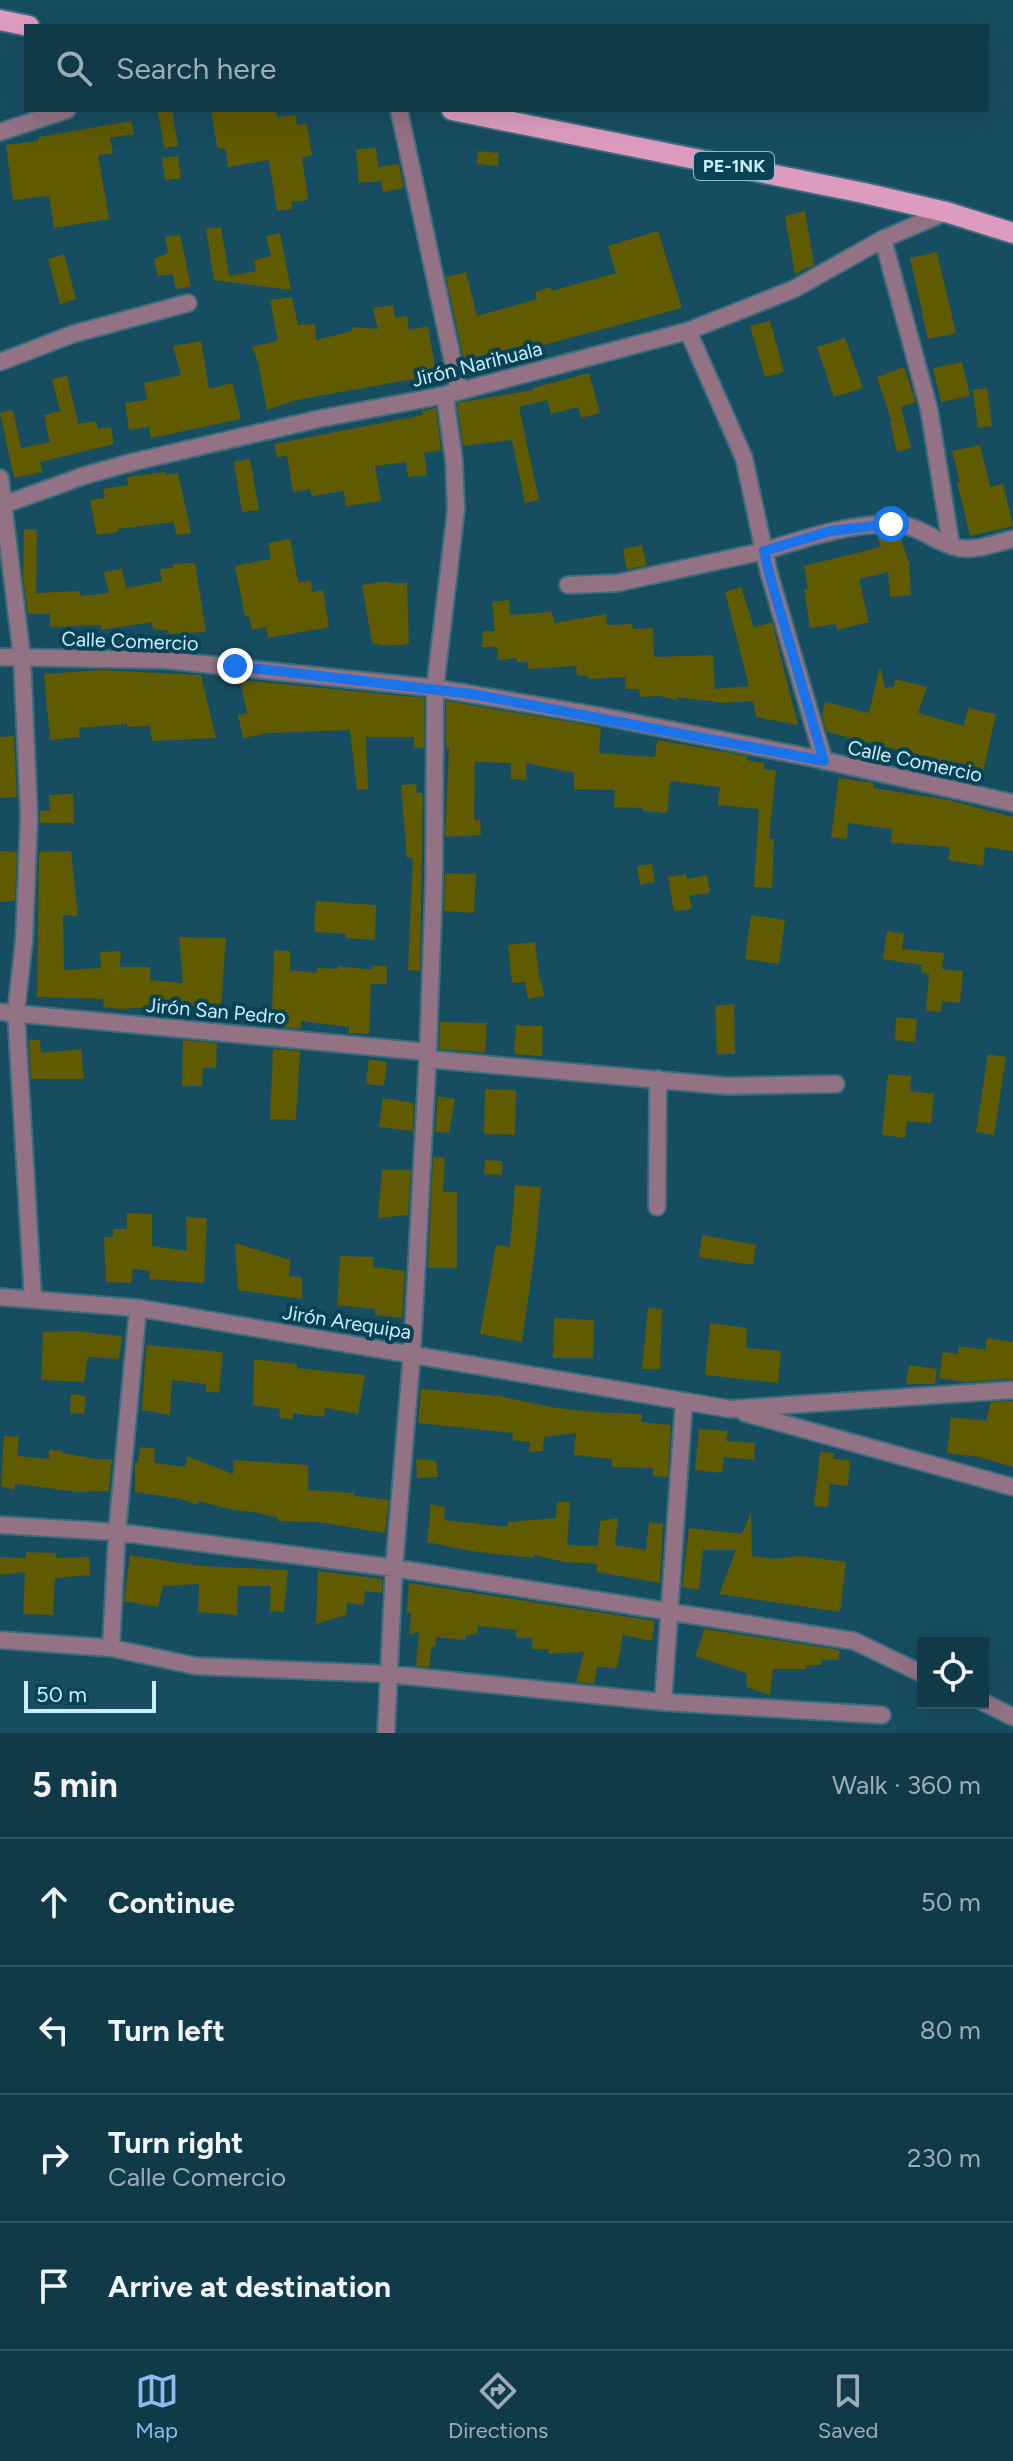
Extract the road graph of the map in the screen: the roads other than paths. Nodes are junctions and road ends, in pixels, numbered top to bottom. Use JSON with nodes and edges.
{"nodes":[{"id":1,"x":0,"y":20,"type":"edge"},
{"id":2,"x":24,"y":25,"type":"edge"},
{"id":3,"x":61,"y":112,"type":"edge"},
{"id":4,"x":399,"y":112,"type":"edge"},
{"id":5,"x":462,"y":112,"type":"edge"},
{"id":6,"x":0,"y":132,"type":"edge"},
{"id":7,"x":946,"y":212,"type":"junction"},
{"id":8,"x":1013,"y":233,"type":"edge"},
{"id":9,"x":883,"y":239,"type":"junction"},
{"id":10,"x":188,"y":303,"type":"dead end"},
{"id":11,"x":688,"y":331,"type":"junction"},
{"id":12,"x":0,"y":362,"type":"edge"},
{"id":13,"x":452,"y":392,"type":"junction"},
{"id":14,"x":0,"y":478,"type":"edge"},
{"id":15,"x":2,"y":505,"type":"edge"},
{"id":16,"x":1013,"y":539,"type":"edge"},
{"id":17,"x":951,"y":545,"type":"junction"},
{"id":18,"x":764,"y":551,"type":"junction"},
{"id":19,"x":568,"y":585,"type":"dead end"},
{"id":20,"x":0,"y":657,"type":"edge"},
{"id":21,"x":22,"y":657,"type":"junction"},
{"id":22,"x":435,"y":688,"type":"junction"},
{"id":23,"x":824,"y":761,"type":"junction"},
{"id":24,"x":1013,"y":803,"type":"edge"},
{"id":25,"x":8,"y":1012,"type":"edge"},
{"id":26,"x":428,"y":1055,"type":"junction"},
{"id":27,"x":658,"y":1079,"type":"junction"},
{"id":28,"x":836,"y":1084,"type":"dead end"},
{"id":29,"x":657,"y":1207,"type":"dead end"},
{"id":30,"x":0,"y":1297,"type":"edge"},
{"id":31,"x":33,"y":1299,"type":"junction"},
{"id":32,"x":138,"y":1308,"type":"junction"},
{"id":33,"x":412,"y":1353,"type":"junction"},
{"id":34,"x":1013,"y":1390,"type":"edge"},
{"id":35,"x":684,"y":1402,"type":"junction"},
{"id":36,"x":730,"y":1409,"type":"junction"},
{"id":37,"x":1013,"y":1487,"type":"edge"},
{"id":38,"x":0,"y":1525,"type":"edge"},
{"id":39,"x":117,"y":1532,"type":"junction"},
{"id":40,"x":394,"y":1568,"type":"junction"},
{"id":41,"x":670,"y":1613,"type":"junction"},
{"id":42,"x":0,"y":1640,"type":"edge"},
{"id":43,"x":111,"y":1648,"type":"junction"},
{"id":44,"x":917,"y":1671,"type":"edge"},
{"id":45,"x":388,"y":1674,"type":"junction"},
{"id":46,"x":663,"y":1702,"type":"junction"},
{"id":47,"x":989,"y":1705,"type":"edge"},
{"id":48,"x":882,"y":1715,"type":"dead end"},
{"id":49,"x":1013,"y":1717,"type":"edge"},
{"id":50,"x":386,"y":1733,"type":"edge"}],
"edges":[{"from":1,"to":2,"type":"main road"},
{"from":3,"to":6,"type":"street"},
{"from":4,"to":13,"type":"street"},
{"from":5,"to":7,"type":"main road","number":"PE-1NK"},
{"from":7,"to":8,"type":"main road","number":"PE-1NK"},
{"from":7,"to":9,"type":"street","name":"Jirón Narihuala"},
{"from":9,"to":11,"type":"street","name":"Jirón Narihuala"},
{"from":9,"to":17,"type":"street"},
{"from":10,"to":12,"type":"street"},
{"from":11,"to":13,"type":"street","name":"Jirón Narihuala"},
{"from":11,"to":18,"type":"street"},
{"from":13,"to":15,"type":"street","name":"Jirón Narihuala"},
{"from":13,"to":22,"type":"street"},
{"from":14,"to":15,"type":"street"},
{"from":15,"to":21,"type":"street"},
{"from":16,"to":17,"type":"street"},
{"from":17,"to":18,"type":"street"},
{"from":18,"to":19,"type":"street"},
{"from":18,"to":23,"type":"street"},
{"from":20,"to":21,"type":"street","name":"Calle Comercio"},
{"from":21,"to":22,"type":"street","name":"Calle Comercio"},
{"from":21,"to":25,"type":"street"},
{"from":22,"to":23,"type":"street","name":"Calle Comercio"},
{"from":22,"to":26,"type":"street"},
{"from":23,"to":24,"type":"street","name":"Calle Comercio"},
{"from":25,"to":26,"type":"street","name":"Jirón San Pedro"},
{"from":25,"to":31,"type":"street"},
{"from":26,"to":27,"type":"street","name":"Jirón San Pedro"},
{"from":26,"to":33,"type":"street"},
{"from":27,"to":28,"type":"street","name":"Jirón San Pedro"},
{"from":27,"to":29,"type":"street"},
{"from":30,"to":31,"type":"street","name":"Jirón Arequipa"},
{"from":31,"to":32,"type":"street","name":"Jirón Arequipa"},
{"from":32,"to":33,"type":"street","name":"Jirón Arequipa"},
{"from":32,"to":39,"type":"street"},
{"from":33,"to":35,"type":"street","name":"Jirón Arequipa"},
{"from":33,"to":40,"type":"street"},
{"from":34,"to":36,"type":"street"},
{"from":35,"to":36,"type":"street","name":"Jirón Arequipa"},
{"from":35,"to":41,"type":"street"},
{"from":36,"to":37,"type":"street"},
{"from":38,"to":39,"type":"street"},
{"from":39,"to":40,"type":"street"},
{"from":39,"to":43,"type":"street"},
{"from":40,"to":41,"type":"street"},
{"from":40,"to":45,"type":"street"},
{"from":41,"to":44,"type":"street"},
{"from":41,"to":46,"type":"street"},
{"from":42,"to":43,"type":"street"},
{"from":43,"to":45,"type":"street"},
{"from":45,"to":46,"type":"street"},
{"from":45,"to":50,"type":"street"},
{"from":46,"to":48,"type":"street"},
{"from":47,"to":49,"type":"street"}]}
